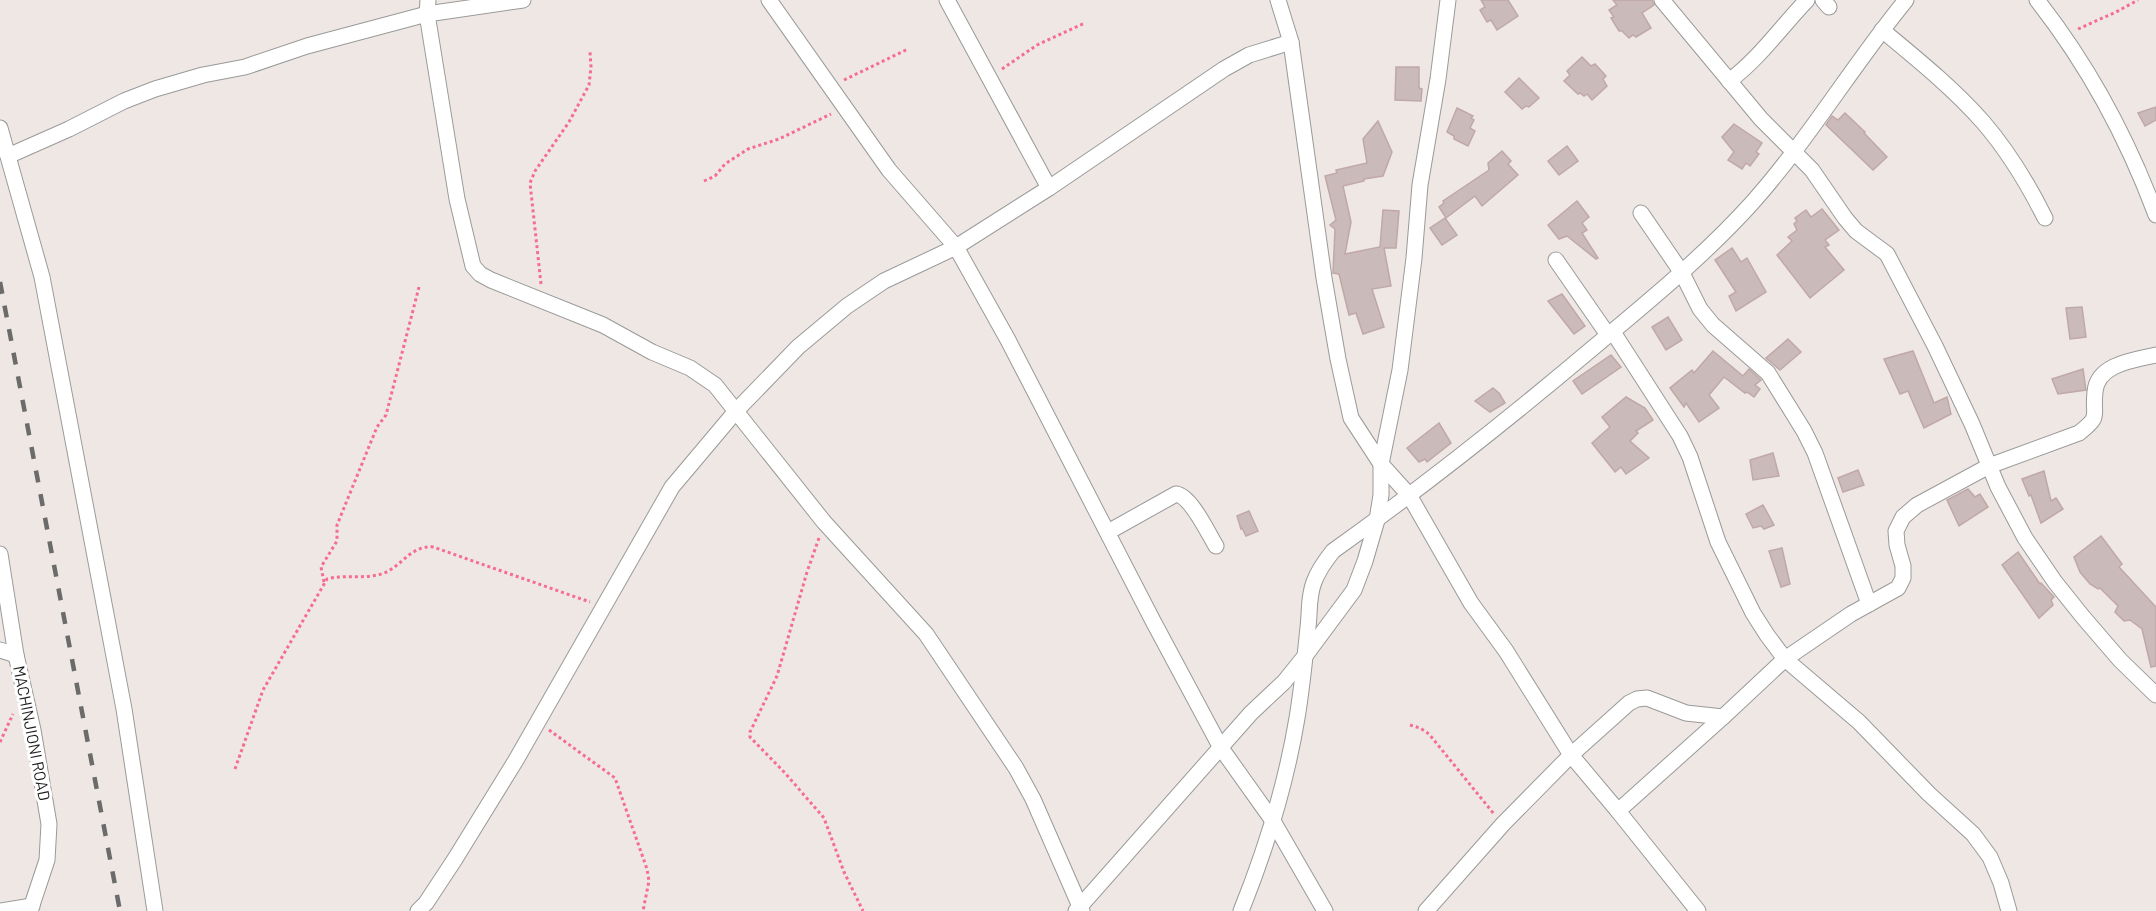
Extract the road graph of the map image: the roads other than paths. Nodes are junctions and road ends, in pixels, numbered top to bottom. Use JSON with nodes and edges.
{"nodes":[{"id":1,"x":523,"y":0,"type":"edge"},
{"id":2,"x":769,"y":0,"type":"edge"},
{"id":3,"x":947,"y":0,"type":"edge"},
{"id":4,"x":1278,"y":0,"type":"edge"},
{"id":5,"x":1448,"y":0,"type":"edge"},
{"id":6,"x":1662,"y":0,"type":"edge"},
{"id":7,"x":1807,"y":0,"type":"edge"},
{"id":8,"x":1906,"y":0,"type":"edge"},
{"id":9,"x":2037,"y":0,"type":"edge"},
{"id":10,"x":428,"y":7,"type":"edge"},
{"id":11,"x":1882,"y":30,"type":"junction"},
{"id":12,"x":1291,"y":42,"type":"junction"},
{"id":13,"x":1729,"y":81,"type":"junction"},
{"id":14,"x":0,"y":128,"type":"edge"},
{"id":15,"x":1794,"y":154,"type":"junction"},
{"id":16,"x":8,"y":156,"type":"junction"},
{"id":17,"x":1049,"y":188,"type":"junction"},
{"id":18,"x":1641,"y":213,"type":"dead end"},
{"id":19,"x":2156,"y":215,"type":"edge"},
{"id":20,"x":2045,"y":218,"type":"dead end"},
{"id":21,"x":956,"y":248,"type":"junction"},
{"id":22,"x":1556,"y":260,"type":"dead end"},
{"id":23,"x":1682,"y":273,"type":"junction"},
{"id":24,"x":1610,"y":334,"type":"junction"},
{"id":25,"x":2156,"y":355,"type":"edge"},
{"id":26,"x":736,"y":411,"type":"junction"},
{"id":27,"x":1381,"y":464,"type":"junction"},
{"id":28,"x":1989,"y":466,"type":"junction"},
{"id":29,"x":1409,"y":495,"type":"junction"},
{"id":30,"x":1377,"y":520,"type":"junction"},
{"id":31,"x":1108,"y":532,"type":"junction"},
{"id":32,"x":1216,"y":546,"type":"dead end"},
{"id":33,"x":1,"y":564,"type":"edge"},
{"id":34,"x":1869,"y":604,"type":"junction"},
{"id":35,"x":0,"y":650,"type":"edge"},
{"id":36,"x":16,"y":655,"type":"junction"},
{"id":37,"x":1305,"y":656,"type":"junction"},
{"id":38,"x":1785,"y":659,"type":"junction"},
{"id":39,"x":2156,"y":695,"type":"edge"},
{"id":40,"x":1723,"y":717,"type":"junction"},
{"id":41,"x":1221,"y":748,"type":"junction"},
{"id":42,"x":1570,"y":755,"type":"junction"},
{"id":43,"x":1618,"y":811,"type":"junction"},
{"id":44,"x":1273,"y":821,"type":"junction"},
{"id":45,"x":31,"y":908,"type":"edge"},
{"id":46,"x":1079,"y":909,"type":"edge"},
{"id":47,"x":1,"y":911,"type":"edge"},
{"id":48,"x":155,"y":911,"type":"edge"},
{"id":49,"x":418,"y":911,"type":"edge"},
{"id":50,"x":1241,"y":911,"type":"edge"},
{"id":51,"x":1325,"y":911,"type":"edge"},
{"id":52,"x":1426,"y":911,"type":"edge"},
{"id":53,"x":1698,"y":911,"type":"edge"},
{"id":54,"x":2009,"y":911,"type":"edge"}],
"edges":[{"from":1,"to":10,"type":"street"},
{"from":2,"to":21,"type":"street"},
{"from":3,"to":17,"type":"street"},
{"from":4,"to":12,"type":"street"},
{"from":5,"to":27,"type":"street"},
{"from":6,"to":13,"type":"street"},
{"from":7,"to":13,"type":"street"},
{"from":8,"to":11,"type":"street"},
{"from":9,"to":19,"type":"street"},
{"from":10,"to":16,"type":"street"},
{"from":10,"to":26,"type":"street"},
{"from":11,"to":15,"type":"street"},
{"from":11,"to":20,"type":"street"},
{"from":12,"to":17,"type":"street"},
{"from":12,"to":27,"type":"street"},
{"from":13,"to":15,"type":"street"},
{"from":14,"to":16,"type":"street"},
{"from":15,"to":23,"type":"street"},
{"from":15,"to":28,"type":"street"},
{"from":16,"to":48,"type":"street"},
{"from":17,"to":21,"type":"street"},
{"from":18,"to":23,"type":"street"},
{"from":21,"to":26,"type":"street"},
{"from":21,"to":31,"type":"street"},
{"from":22,"to":24,"type":"street"},
{"from":23,"to":24,"type":"street"},
{"from":23,"to":34,"type":"street"},
{"from":24,"to":29,"type":"street"},
{"from":24,"to":38,"type":"street"},
{"from":25,"to":28,"type":"street"},
{"from":26,"to":46,"type":"street"},
{"from":26,"to":49,"type":"street"},
{"from":27,"to":29,"type":"street"},
{"from":27,"to":30,"type":"street"},
{"from":28,"to":34,"type":"street"},
{"from":28,"to":39,"type":"street"},
{"from":29,"to":30,"type":"street"},
{"from":29,"to":42,"type":"street"},
{"from":30,"to":37,"type":"street"},
{"from":30,"to":37,"type":"street"},
{"from":31,"to":32,"type":"street"},
{"from":31,"to":41,"type":"street"},
{"from":33,"to":36,"type":"street","name":"MACHINJIONI ROAD"},
{"from":34,"to":38,"type":"street"},
{"from":35,"to":36,"type":"street"},
{"from":36,"to":45,"type":"street","name":"MACHINJIONI ROAD"},
{"from":37,"to":41,"type":"street"},
{"from":37,"to":44,"type":"street"},
{"from":38,"to":40,"type":"street"},
{"from":38,"to":54,"type":"street"},
{"from":40,"to":42,"type":"street"},
{"from":40,"to":43,"type":"street"},
{"from":41,"to":44,"type":"street"},
{"from":41,"to":46,"type":"street"},
{"from":42,"to":43,"type":"street"},
{"from":42,"to":52,"type":"street"},
{"from":43,"to":53,"type":"street"},
{"from":44,"to":50,"type":"street"},
{"from":44,"to":51,"type":"street"},
{"from":45,"to":47,"type":"street"}]}
